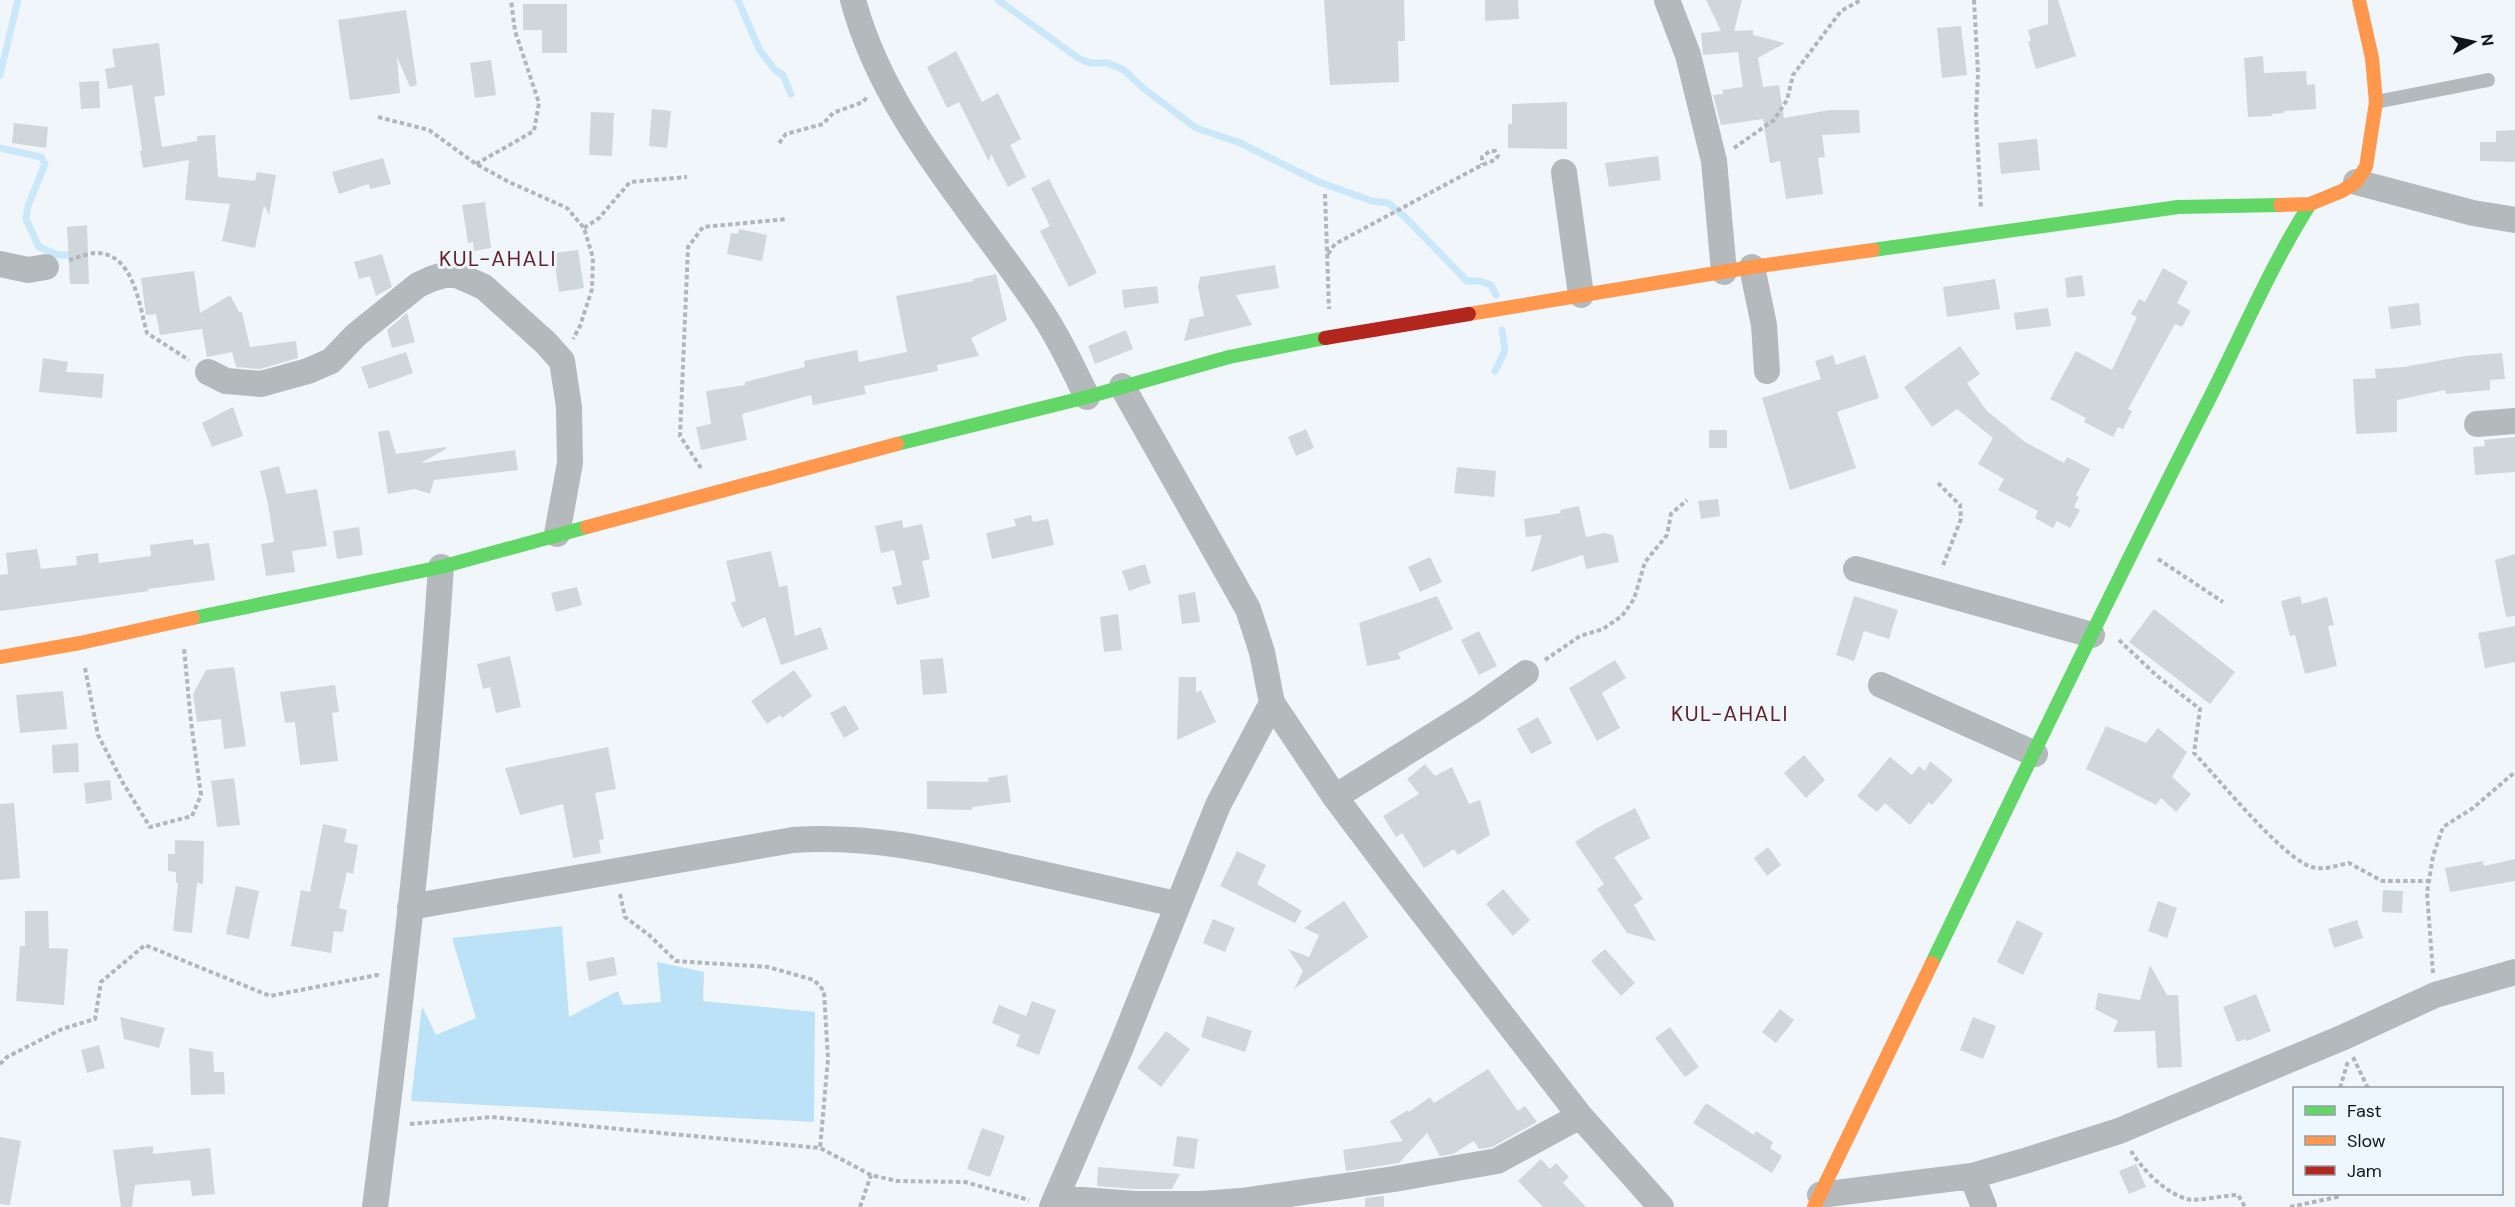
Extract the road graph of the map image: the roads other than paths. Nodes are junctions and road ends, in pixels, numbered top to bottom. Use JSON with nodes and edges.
{"nodes":[{"id":1,"x":853,"y":0,"type":"edge"},
{"id":2,"x":1667,"y":0,"type":"edge"},
{"id":3,"x":2360,"y":0,"type":"edge"},
{"id":4,"x":2488,"y":80,"type":"dead end"},
{"id":5,"x":2376,"y":102,"type":"junction"},
{"id":6,"x":1564,"y":172,"type":"dead end"},
{"id":7,"x":2356,"y":182,"type":"junction"},
{"id":8,"x":2310,"y":204,"type":"junction"},
{"id":9,"x":2515,"y":220,"type":"edge"},
{"id":10,"x":0,"y":264,"type":"edge"},
{"id":11,"x":1752,"y":267,"type":"junction"},
{"id":12,"x":37,"y":269,"type":"road end"},
{"id":13,"x":1724,"y":272,"type":"junction"},
{"id":14,"x":1581,"y":295,"type":"junction"},
{"id":15,"x":1767,"y":370,"type":"dead end"},
{"id":16,"x":208,"y":372,"type":"road end"},
{"id":17,"x":1122,"y":386,"type":"junction"},
{"id":18,"x":1087,"y":397,"type":"junction"},
{"id":19,"x":2515,"y":422,"type":"edge"},
{"id":20,"x":2477,"y":424,"type":"dead end"},
{"id":21,"x":557,"y":534,"type":"junction"},
{"id":22,"x":441,"y":567,"type":"junction"},
{"id":23,"x":1856,"y":569,"type":"dead end"},
{"id":24,"x":2096,"y":628,"type":"junction"},
{"id":25,"x":0,"y":657,"type":"edge"},
{"id":26,"x":1526,"y":673,"type":"road end"},
{"id":27,"x":1881,"y":685,"type":"dead end"},
{"id":28,"x":1272,"y":703,"type":"junction"},
{"id":29,"x":2035,"y":754,"type":"junction"},
{"id":30,"x":1335,"y":797,"type":"junction"},
{"id":31,"x":1176,"y":904,"type":"junction"},
{"id":32,"x":410,"y":907,"type":"junction"},
{"id":33,"x":2515,"y":972,"type":"edge"},
{"id":34,"x":1580,"y":1116,"type":"junction"},
{"id":35,"x":1972,"y":1176,"type":"junction"},
{"id":36,"x":1817,"y":1201,"type":"edge"},
{"id":37,"x":1047,"y":1202,"type":"edge"},
{"id":38,"x":375,"y":1207,"type":"edge"},
{"id":39,"x":1661,"y":1207,"type":"edge"},
{"id":40,"x":1984,"y":1207,"type":"edge"}],
"edges":[{"from":1,"to":18,"type":"street"},
{"from":2,"to":13,"type":"street"},
{"from":3,"to":5,"type":"street"},
{"from":4,"to":5,"type":"lane"},
{"from":5,"to":7,"type":"street"},
{"from":6,"to":14,"type":"street"},
{"from":7,"to":8,"type":"street"},
{"from":7,"to":9,"type":"street"},
{"from":8,"to":11,"type":"street"},
{"from":8,"to":24,"type":"street"},
{"from":10,"to":12,"type":"street"},
{"from":11,"to":13,"type":"street"},
{"from":11,"to":15,"type":"street"},
{"from":13,"to":14,"type":"street"},
{"from":14,"to":17,"type":"street"},
{"from":16,"to":21,"type":"street"},
{"from":17,"to":18,"type":"street"},
{"from":17,"to":28,"type":"street"},
{"from":18,"to":21,"type":"street"},
{"from":19,"to":20,"type":"street"},
{"from":21,"to":22,"type":"street"},
{"from":22,"to":25,"type":"street"},
{"from":22,"to":32,"type":"street"},
{"from":23,"to":24,"type":"street"},
{"from":24,"to":29,"type":"street"},
{"from":26,"to":30,"type":"street"},
{"from":27,"to":29,"type":"street"},
{"from":28,"to":30,"type":"street"},
{"from":28,"to":31,"type":"street"},
{"from":29,"to":36,"type":"street"},
{"from":30,"to":34,"type":"street"},
{"from":31,"to":32,"type":"street"},
{"from":31,"to":37,"type":"street"},
{"from":32,"to":38,"type":"street"},
{"from":33,"to":35,"type":"street"},
{"from":34,"to":37,"type":"street"},
{"from":34,"to":39,"type":"street"},
{"from":35,"to":36,"type":"street"},
{"from":35,"to":40,"type":"street"}]}
